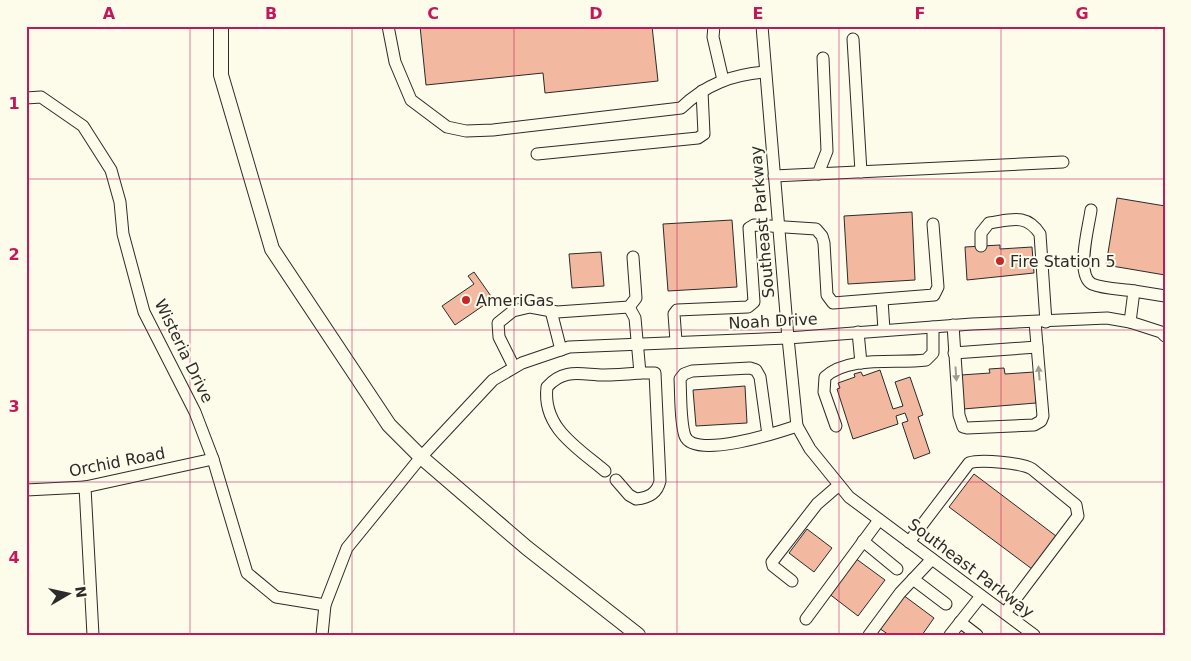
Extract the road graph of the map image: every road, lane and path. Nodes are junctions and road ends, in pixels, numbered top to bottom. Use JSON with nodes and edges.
{"nodes":[{"id":1,"x":221,"y":26,"type":"edge"},
{"id":2,"x":388,"y":26,"type":"edge"},
{"id":3,"x":714,"y":26,"type":"edge"},
{"id":4,"x":762,"y":26,"type":"edge"},
{"id":5,"x":853,"y":39,"type":"dead end"},
{"id":6,"x":823,"y":58,"type":"dead end"},
{"id":7,"x":766,"y":72,"type":"junction"},
{"id":8,"x":723,"y":80,"type":"junction"},
{"id":9,"x":702,"y":92,"type":"junction"},
{"id":10,"x":26,"y":98,"type":"edge"},
{"id":11,"x":537,"y":154,"type":"dead end"},
{"id":12,"x":1063,"y":162,"type":"dead end"},
{"id":13,"x":861,"y":172,"type":"junction"},
{"id":14,"x":818,"y":174,"type":"junction"},
{"id":15,"x":774,"y":176,"type":"junction"},
{"id":16,"x":1091,"y":210,"type":"dead end"},
{"id":17,"x":933,"y":224,"type":"dead end"},
{"id":18,"x":778,"y":226,"type":"junction"},
{"id":19,"x":980,"y":246,"type":"dead end"},
{"id":20,"x":633,"y":257,"type":"dead end"},
{"id":21,"x":1134,"y":292,"type":"junction"},
{"id":22,"x":1165,"y":296,"type":"edge"},
{"id":23,"x":882,"y":300,"type":"junction"},
{"id":24,"x":629,"y":306,"type":"junction"},
{"id":25,"x":550,"y":311,"type":"junction"},
{"id":26,"x":1040,"y":322,"type":"junction"},
{"id":27,"x":1130,"y":322,"type":"junction"},
{"id":28,"x":953,"y":325,"type":"junction"},
{"id":29,"x":933,"y":326,"type":"junction"},
{"id":30,"x":884,"y":330,"type":"junction"},
{"id":31,"x":858,"y":332,"type":"junction"},
{"id":32,"x":1165,"y":336,"type":"edge"},
{"id":33,"x":788,"y":338,"type":"junction"},
{"id":34,"x":676,"y":341,"type":"junction"},
{"id":35,"x":638,"y":342,"type":"junction"},
{"id":36,"x":1037,"y":347,"type":"junction"},
{"id":37,"x":561,"y":350,"type":"junction"},
{"id":38,"x":954,"y":353,"type":"junction"},
{"id":39,"x":861,"y":362,"type":"junction"},
{"id":40,"x":514,"y":367,"type":"junction"},
{"id":41,"x":640,"y":373,"type":"junction"},
{"id":42,"x":798,"y":426,"type":"junction"},
{"id":43,"x":836,"y":426,"type":"dead end"},
{"id":44,"x":768,"y":435,"type":"junction"},
{"id":45,"x":421,"y":457,"type":"junction"},
{"id":46,"x":214,"y":459,"type":"junction"},
{"id":47,"x":605,"y":471,"type":"dead end"},
{"id":48,"x":616,"y":480,"type":"dead end"},
{"id":49,"x":839,"y":485,"type":"junction"},
{"id":50,"x":85,"y":487,"type":"junction"},
{"id":51,"x":26,"y":490,"type":"edge"},
{"id":52,"x":879,"y":520,"type":"junction"},
{"id":53,"x":863,"y":542,"type":"junction"},
{"id":54,"x":909,"y":542,"type":"junction"},
{"id":55,"x":932,"y":559,"type":"junction"},
{"id":56,"x":897,"y":568,"type":"dead end"},
{"id":57,"x":913,"y":579,"type":"junction"},
{"id":58,"x":792,"y":581,"type":"dead end"},
{"id":59,"x":981,"y":596,"type":"junction"},
{"id":60,"x":946,"y":604,"type":"dead end"},
{"id":61,"x":325,"y":605,"type":"junction"},
{"id":62,"x":1005,"y":613,"type":"junction"},
{"id":63,"x":806,"y":619,"type":"dead end"},
{"id":64,"x":960,"y":622,"type":"junction"},
{"id":65,"x":1019,"y":630,"type":"edge"},
{"id":66,"x":93,"y":635,"type":"edge"},
{"id":67,"x":322,"y":635,"type":"edge"},
{"id":68,"x":638,"y":635,"type":"edge"},
{"id":69,"x":869,"y":635,"type":"edge"},
{"id":70,"x":950,"y":635,"type":"edge"},
{"id":71,"x":977,"y":635,"type":"edge"},
{"id":72,"x":1034,"y":635,"type":"edge"}],
"edges":[{"from":1,"to":45,"type":"main road"},
{"from":2,"to":9,"type":"street"},
{"from":3,"to":8,"type":"street"},
{"from":4,"to":7,"type":"street","name":"Southeast Parkway"},
{"from":5,"to":13,"type":"street"},
{"from":6,"to":14,"type":"street"},
{"from":7,"to":8,"type":"street"},
{"from":7,"to":15,"type":"street","name":"Southeast Parkway"},
{"from":8,"to":9,"type":"street"},
{"from":9,"to":11,"type":"street"},
{"from":10,"to":46,"type":"street","name":"Wisteria Drive"},
{"from":12,"to":13,"type":"street"},
{"from":13,"to":14,"type":"street"},
{"from":14,"to":15,"type":"street"},
{"from":15,"to":18,"type":"street","name":"Southeast Parkway"},
{"from":16,"to":21,"type":"street"},
{"from":17,"to":23,"type":"street"},
{"from":18,"to":23,"type":"street"},
{"from":18,"to":33,"type":"street","name":"Southeast Parkway"},
{"from":18,"to":34,"type":"street"},
{"from":19,"to":26,"type":"street"},
{"from":20,"to":24,"type":"street"},
{"from":21,"to":22,"type":"street"},
{"from":21,"to":27,"type":"street"},
{"from":23,"to":30,"type":"street"},
{"from":24,"to":25,"type":"street"},
{"from":24,"to":35,"type":"street"},
{"from":25,"to":37,"type":"street"},
{"from":25,"to":40,"type":"street"},
{"from":26,"to":27,"type":"street","name":"Noah Drive"},
{"from":26,"to":28,"type":"street","name":"Noah Drive"},
{"from":26,"to":36,"type":"street"},
{"from":27,"to":32,"type":"street","name":"Noah Drive"},
{"from":28,"to":29,"type":"street","name":"Noah Drive"},
{"from":28,"to":38,"type":"street"},
{"from":29,"to":30,"type":"street","name":"Noah Drive"},
{"from":29,"to":39,"type":"street"},
{"from":30,"to":31,"type":"street","name":"Noah Drive"},
{"from":31,"to":33,"type":"street","name":"Noah Drive"},
{"from":31,"to":39,"type":"street"},
{"from":33,"to":34,"type":"street","name":"Noah Drive"},
{"from":33,"to":42,"type":"street","name":"Southeast Parkway"},
{"from":34,"to":35,"type":"street","name":"Noah Drive"},
{"from":35,"to":37,"type":"street","name":"Noah Drive"},
{"from":35,"to":41,"type":"street"},
{"from":36,"to":38,"type":"street"},
{"from":38,"to":36,"type":"street","one_way":true},
{"from":37,"to":40,"type":"street","name":"Noah Drive"},
{"from":39,"to":43,"type":"street"},
{"from":40,"to":45,"type":"street","name":"Noah Drive"},
{"from":41,"to":47,"type":"street"},
{"from":41,"to":48,"type":"street"},
{"from":42,"to":44,"type":"street"},
{"from":42,"to":49,"type":"street","name":"Southeast Parkway"},
{"from":44,"to":44,"type":"street"},
{"from":45,"to":61,"type":"street","name":"Noah Drive"},
{"from":45,"to":68,"type":"main road"},
{"from":46,"to":50,"type":"street","name":"Orchid Road"},
{"from":46,"to":61,"type":"street","name":"Wisteria Drive"},
{"from":49,"to":52,"type":"street","name":"Southeast Parkway"},
{"from":49,"to":58,"type":"street"},
{"from":50,"to":51,"type":"street","name":"Orchid Road"},
{"from":50,"to":66,"type":"street"},
{"from":52,"to":53,"type":"street"},
{"from":52,"to":54,"type":"street","name":"Southeast Parkway"},
{"from":53,"to":56,"type":"street"},
{"from":53,"to":63,"type":"street"},
{"from":54,"to":55,"type":"street","name":"Southeast Parkway"},
{"from":54,"to":62,"type":"street"},
{"from":55,"to":57,"type":"street"},
{"from":55,"to":59,"type":"street","name":"Southeast Parkway"},
{"from":57,"to":60,"type":"street"},
{"from":57,"to":69,"type":"street"},
{"from":59,"to":62,"type":"street","name":"Southeast Parkway"},
{"from":59,"to":64,"type":"street"},
{"from":61,"to":67,"type":"street","name":"Noah Drive"},
{"from":62,"to":65,"type":"street","name":"Southeast Parkway"},
{"from":64,"to":70,"type":"street"},
{"from":64,"to":71,"type":"street"},
{"from":65,"to":72,"type":"street","name":"Southeast Parkway"}]}
